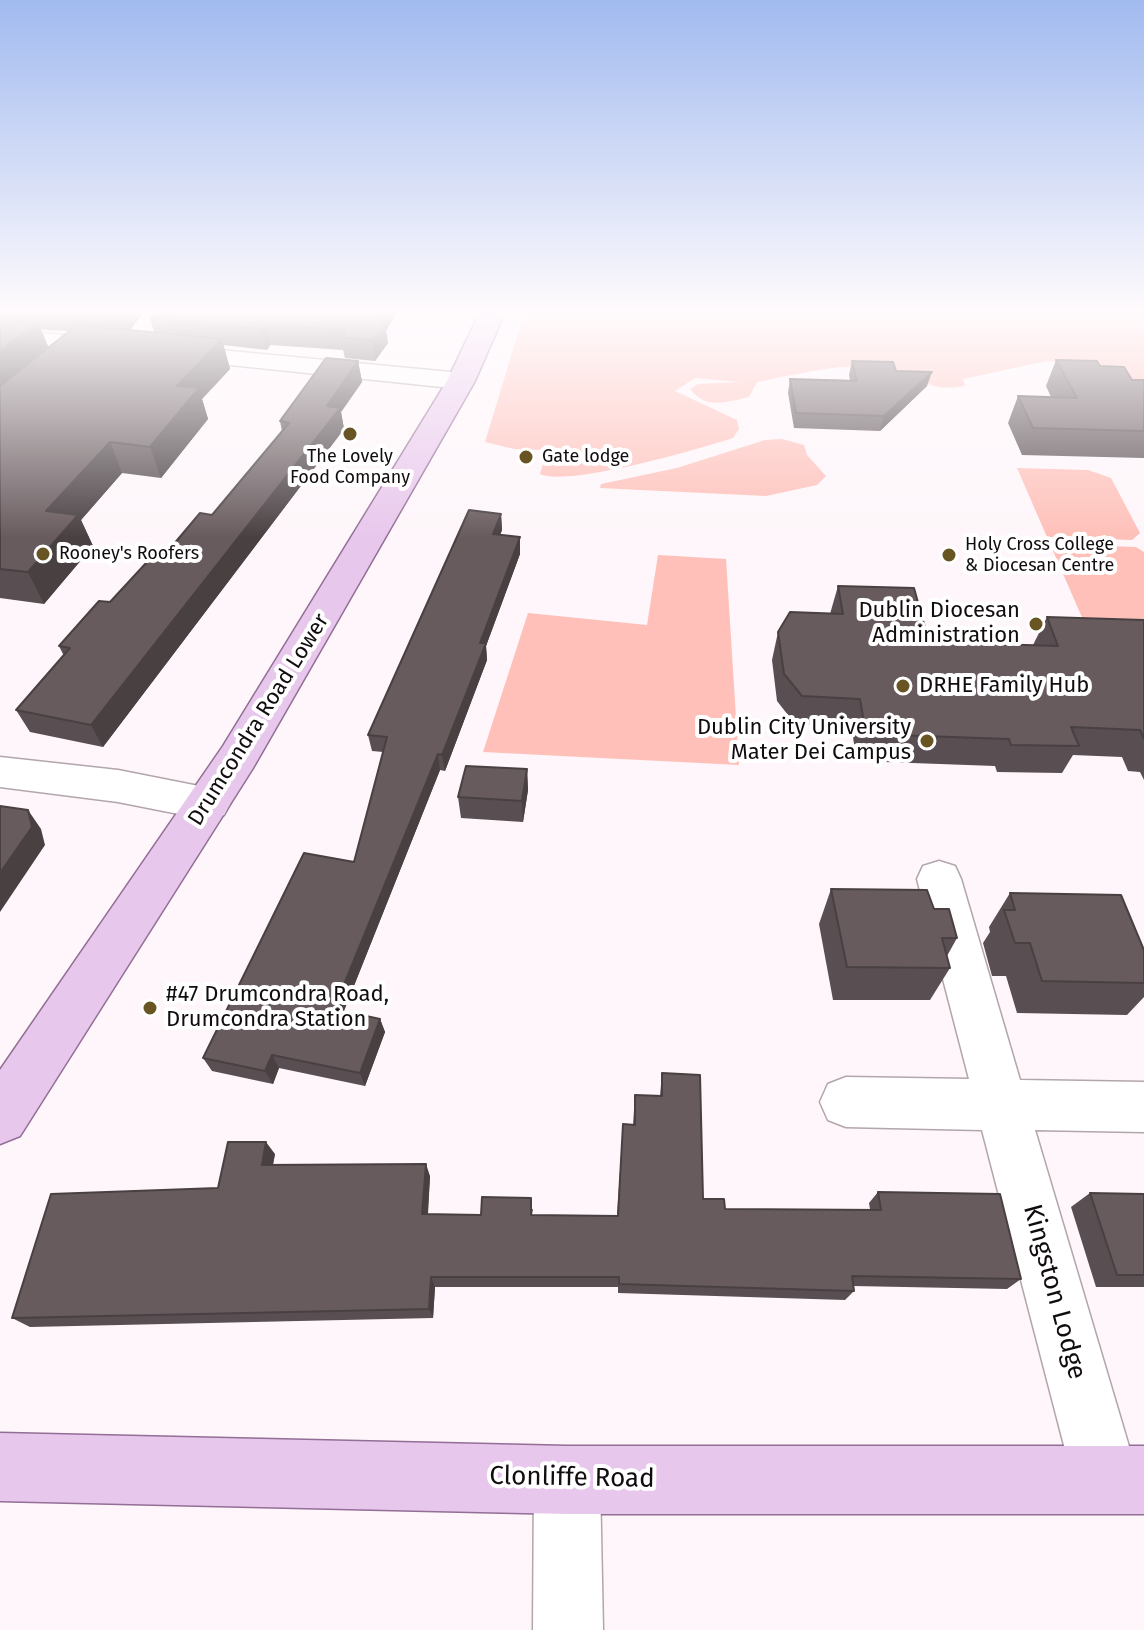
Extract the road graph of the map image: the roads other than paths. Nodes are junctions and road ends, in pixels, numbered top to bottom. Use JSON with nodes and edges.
{"nodes":[{"id":1,"x":458,"y":386,"type":"edge"},
{"id":2,"x":0,"y":772,"type":"edge"},
{"id":3,"x":209,"y":804,"type":"junction"},
{"id":4,"x":939,"y":879,"type":"dead end"},
{"id":5,"x":6,"y":1099,"type":"edge"},
{"id":6,"x":846,"y":1102,"type":"dead end"},
{"id":7,"x":1002,"y":1104,"type":"junction"},
{"id":8,"x":1144,"y":1107,"type":"edge"},
{"id":9,"x":0,"y":1467,"type":"edge"},
{"id":10,"x":567,"y":1480,"type":"junction"},
{"id":11,"x":1125,"y":1480,"type":"edge"},
{"id":12,"x":568,"y":1630,"type":"edge"}],
"edges":[{"from":1,"to":3,"type":"main road","name":"Drumcondra Road Lower"},
{"from":2,"to":3,"type":"street"},
{"from":3,"to":5,"type":"main road","name":"Drumcondra Road Lower"},
{"from":4,"to":7,"type":"street","name":"Kingston Lodge"},
{"from":6,"to":7,"type":"street"},
{"from":7,"to":8,"type":"street"},
{"from":7,"to":11,"type":"street","name":"Kingston Lodge"},
{"from":9,"to":10,"type":"main road","name":"Clonliffe Road"},
{"from":10,"to":11,"type":"main road","name":"Clonliffe Road"},
{"from":10,"to":12,"type":"street"}]}
